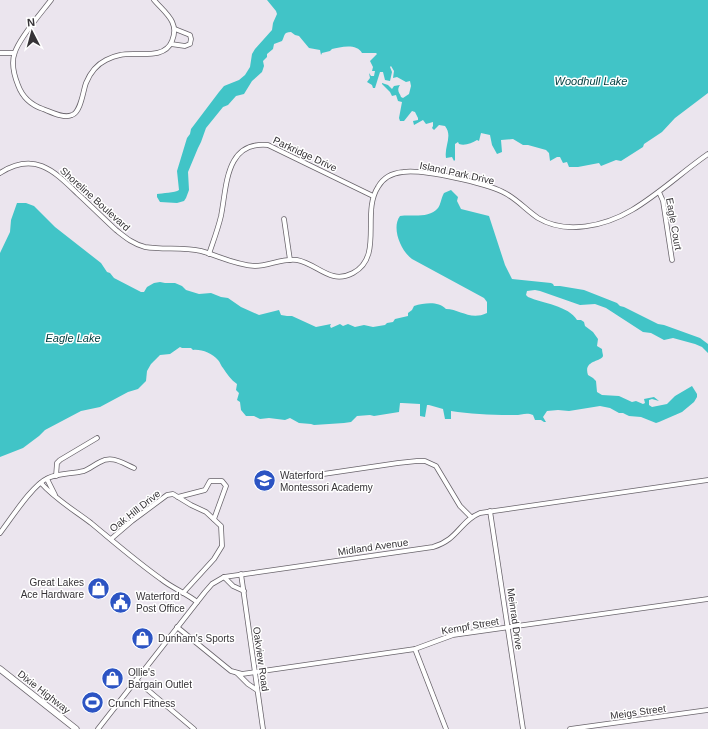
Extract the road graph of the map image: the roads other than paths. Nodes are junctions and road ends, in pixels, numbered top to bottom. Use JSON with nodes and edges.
{"nodes":[{"id":1,"x":51,"y":0,"type":"edge"},
{"id":2,"x":154,"y":0,"type":"edge"},
{"id":3,"x":174,"y":28,"type":"junction"},
{"id":4,"x":171,"y":44,"type":"junction"},
{"id":5,"x":0,"y":53,"type":"edge"},
{"id":6,"x":14,"y":54,"type":"junction"},
{"id":7,"x":708,"y":154,"type":"edge"},
{"id":8,"x":0,"y":173,"type":"edge"},
{"id":9,"x":660,"y":192,"type":"junction"},
{"id":10,"x":373,"y":196,"type":"junction"},
{"id":11,"x":284,"y":219,"type":"dead end"},
{"id":12,"x":209,"y":254,"type":"junction"},
{"id":13,"x":290,"y":260,"type":"junction"},
{"id":14,"x":672,"y":260,"type":"dead end"},
{"id":15,"x":97,"y":438,"type":"dead end"},
{"id":16,"x":134,"y":468,"type":"dead end"},
{"id":17,"x":56,"y":476,"type":"junction"},
{"id":18,"x":303,"y":477,"type":"dead end"},
{"id":19,"x":47,"y":479,"type":"junction"},
{"id":20,"x":708,"y":480,"type":"edge"},
{"id":21,"x":40,"y":483,"type":"junction"},
{"id":22,"x":55,"y":496,"type":"junction"},
{"id":23,"x":178,"y":496,"type":"junction"},
{"id":24,"x":490,"y":511,"type":"junction"},
{"id":25,"x":471,"y":517,"type":"junction"},
{"id":26,"x":214,"y":519,"type":"junction"},
{"id":27,"x":0,"y":533,"type":"edge"},
{"id":28,"x":111,"y":539,"type":"junction"},
{"id":29,"x":241,"y":574,"type":"junction"},
{"id":30,"x":224,"y":577,"type":"junction"},
{"id":31,"x":182,"y":592,"type":"junction"},
{"id":32,"x":244,"y":592,"type":"junction"},
{"id":33,"x":708,"y":599,"type":"edge"},
{"id":34,"x":197,"y":602,"type":"junction"},
{"id":35,"x":177,"y":627,"type":"junction"},
{"id":36,"x":508,"y":627,"type":"junction"},
{"id":37,"x":415,"y":648,"type":"junction"},
{"id":38,"x":0,"y":669,"type":"edge"},
{"id":39,"x":255,"y":671,"type":"junction"},
{"id":40,"x":237,"y":673,"type":"junction"},
{"id":41,"x":136,"y":680,"type":"junction"},
{"id":42,"x":257,"y":690,"type":"junction"},
{"id":43,"x":708,"y":710,"type":"edge"},
{"id":44,"x":76,"y":729,"type":"edge"},
{"id":45,"x":98,"y":729,"type":"edge"},
{"id":46,"x":194,"y":729,"type":"edge"},
{"id":47,"x":263,"y":729,"type":"edge"},
{"id":48,"x":446,"y":729,"type":"edge"},
{"id":49,"x":523,"y":729,"type":"edge"},
{"id":50,"x":570,"y":729,"type":"edge"}],
"edges":[{"from":1,"to":6,"type":"street"},
{"from":2,"to":3,"type":"street"},
{"from":3,"to":4,"type":"street"},
{"from":3,"to":4,"type":"street"},
{"from":4,"to":6,"type":"street"},
{"from":5,"to":6,"type":"street"},
{"from":7,"to":9,"type":"street","name":"Island Park Drive"},
{"from":8,"to":12,"type":"street","name":"Shoreline Boulevard"},
{"from":9,"to":10,"type":"street","name":"Island Park Drive"},
{"from":9,"to":14,"type":"street","name":"Eagle Court"},
{"from":10,"to":12,"type":"street","name":"Parkridge Drive"},
{"from":10,"to":13,"type":"street","name":"Shoreline Boulevard"},
{"from":11,"to":13,"type":"street"},
{"from":12,"to":13,"type":"street","name":"Shoreline Boulevard"},
{"from":15,"to":17,"type":"street"},
{"from":16,"to":17,"type":"street"},
{"from":17,"to":19,"type":"street"},
{"from":18,"to":25,"type":"street"},
{"from":19,"to":21,"type":"street"},
{"from":19,"to":22,"type":"street"},
{"from":20,"to":24,"type":"street","name":"Midland Avenue"},
{"from":21,"to":22,"type":"street"},
{"from":21,"to":27,"type":"street"},
{"from":22,"to":28,"type":"street"},
{"from":23,"to":26,"type":"street","name":"Oak Hill Drive"},
{"from":23,"to":26,"type":"street"},
{"from":23,"to":28,"type":"street","name":"Oak Hill Drive"},
{"from":24,"to":25,"type":"street","name":"Midland Avenue"},
{"from":24,"to":36,"type":"street","name":"Meinrad Drive"},
{"from":25,"to":29,"type":"street","name":"Midland Avenue"},
{"from":26,"to":31,"type":"street"},
{"from":28,"to":31,"type":"street"},
{"from":29,"to":30,"type":"street","name":"Midland Avenue"},
{"from":29,"to":32,"type":"street","name":"Oakview Road"},
{"from":30,"to":32,"type":"street"},
{"from":30,"to":34,"type":"street","name":"Midland Avenue"},
{"from":31,"to":34,"type":"street"},
{"from":32,"to":39,"type":"street","name":"Oakview Road"},
{"from":33,"to":36,"type":"street","name":"Kempf Street"},
{"from":34,"to":35,"type":"street","name":"Midland Avenue"},
{"from":35,"to":40,"type":"street"},
{"from":35,"to":41,"type":"street","name":"Midland Avenue"},
{"from":36,"to":37,"type":"street","name":"Kempf Street"},
{"from":36,"to":49,"type":"street","name":"Meinrad Drive"},
{"from":37,"to":39,"type":"street","name":"Kempf Street"},
{"from":37,"to":48,"type":"street"},
{"from":38,"to":44,"type":"main road","name":"Dixie Highway"},
{"from":39,"to":40,"type":"street","name":"Kempf Street"},
{"from":39,"to":42,"type":"street","name":"Oakview Road"},
{"from":40,"to":42,"type":"street"},
{"from":41,"to":45,"type":"street","name":"Midland Avenue"},
{"from":41,"to":46,"type":"street"},
{"from":42,"to":47,"type":"street","name":"Oakview Road"},
{"from":43,"to":50,"type":"street","name":"Meigs Street"}]}
